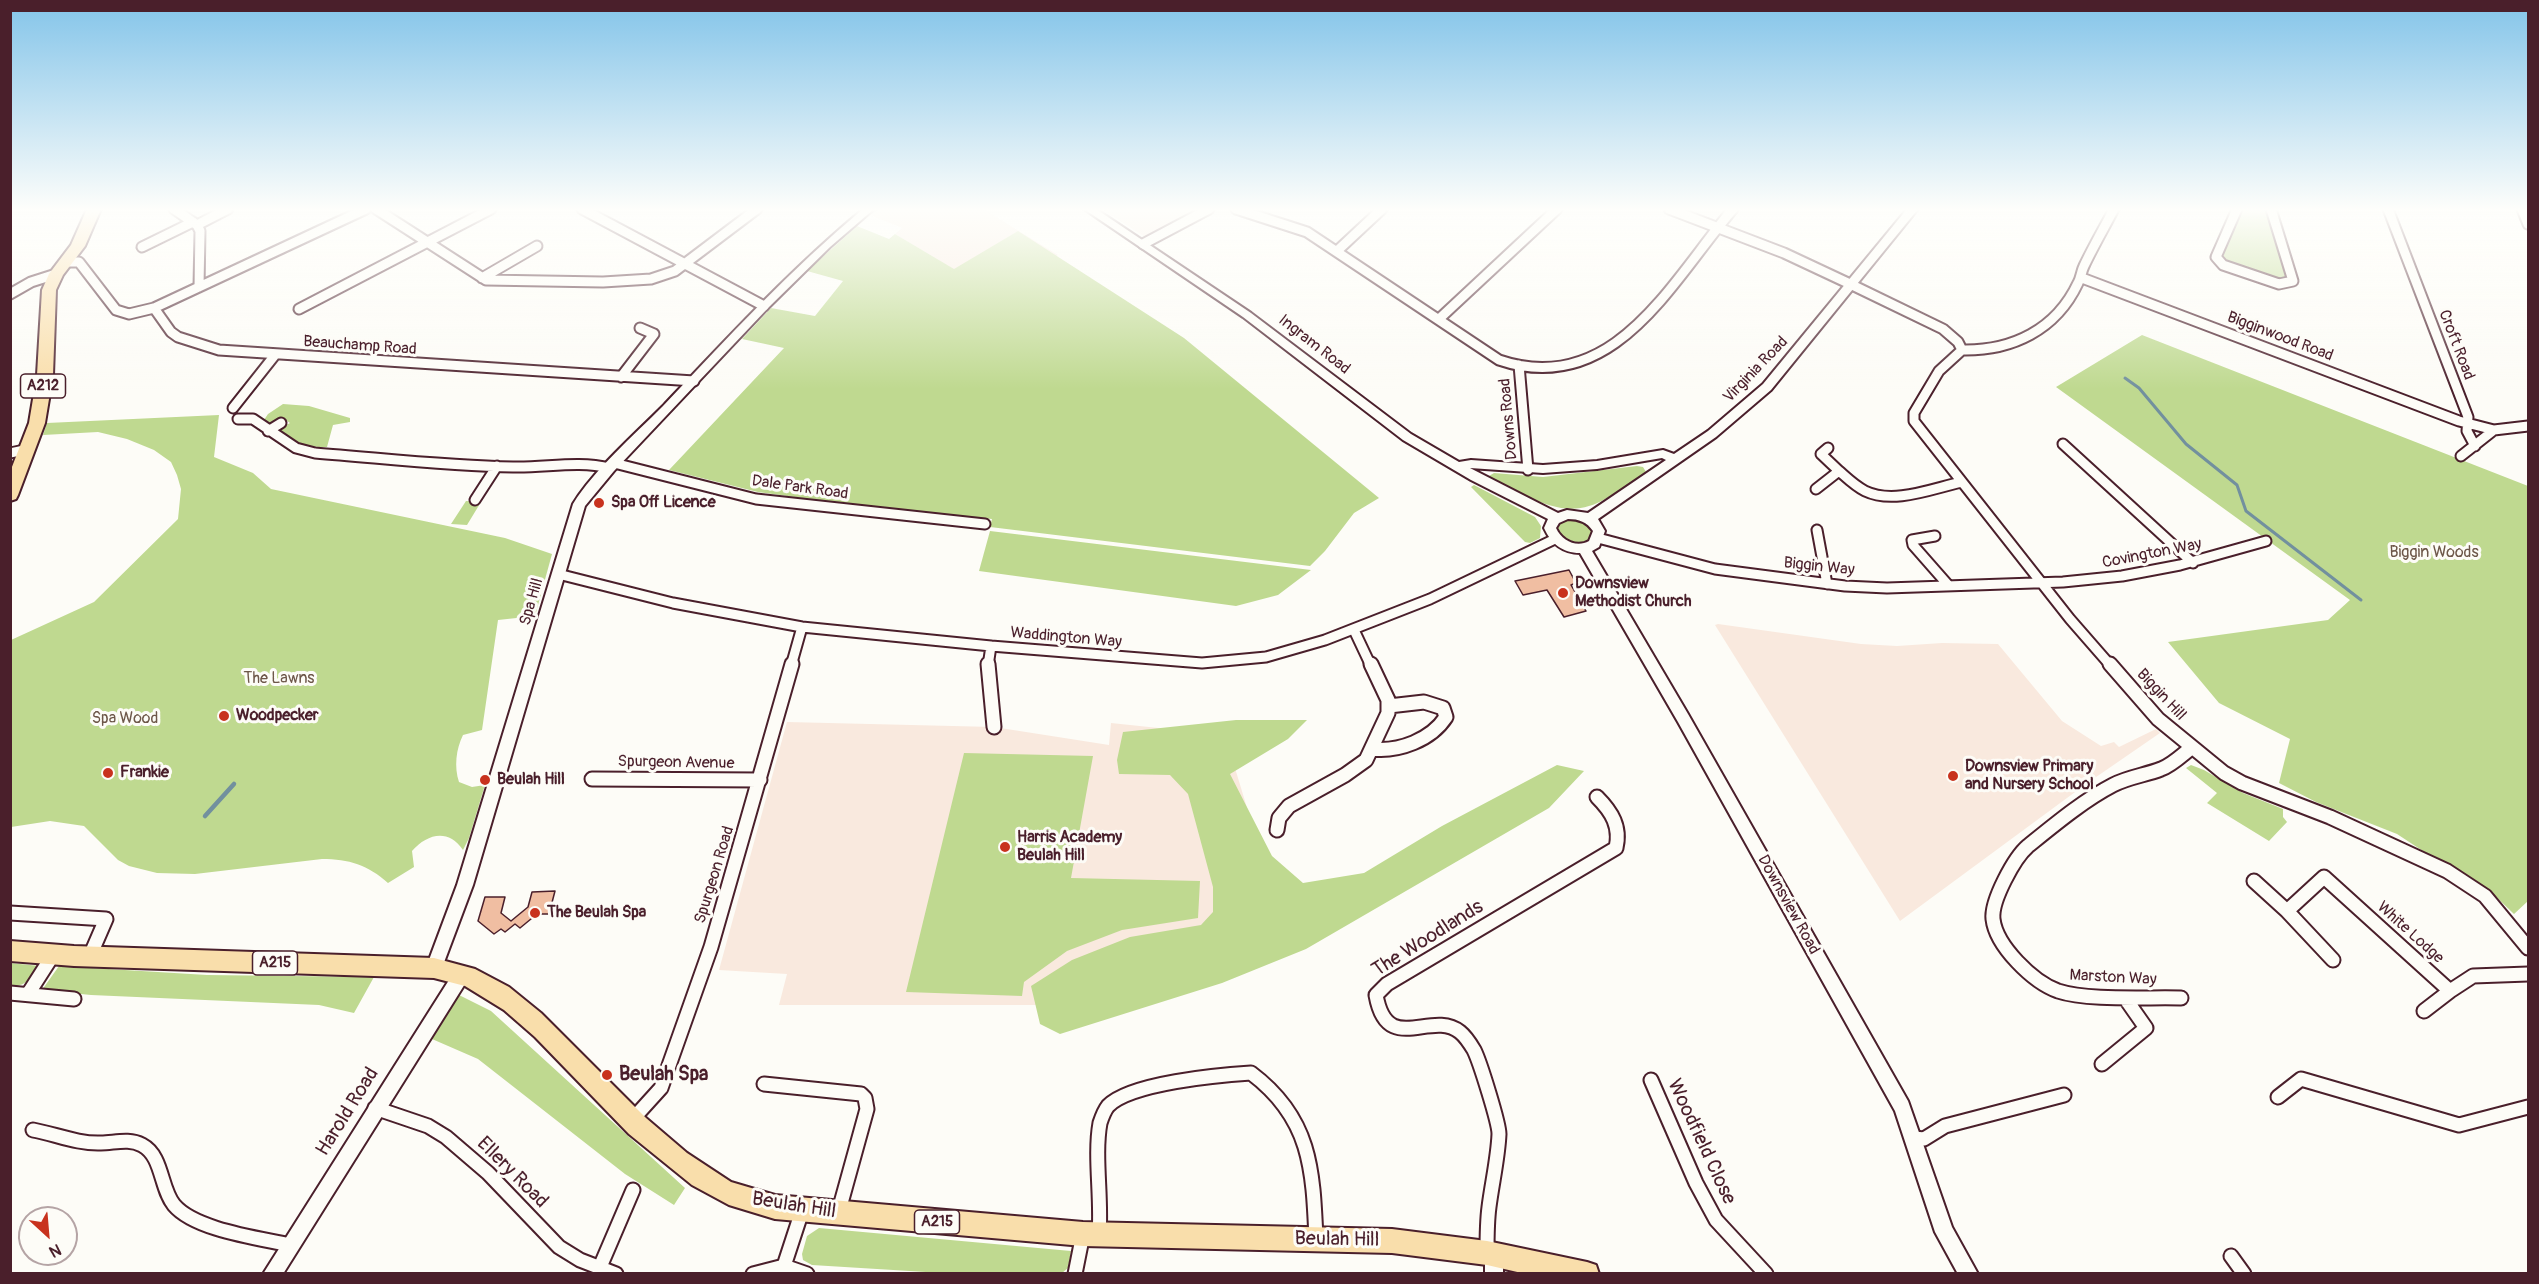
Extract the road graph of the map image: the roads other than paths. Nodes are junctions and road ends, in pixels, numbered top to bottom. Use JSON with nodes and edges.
{"nodes":[{"id":1,"x":61,"y":269,"type":"edge"},
{"id":2,"x":84,"y":269,"type":"edge"},
{"id":3,"x":200,"y":269,"type":"edge"},
{"id":4,"x":238,"y":269,"type":"edge"},
{"id":5,"x":376,"y":269,"type":"edge"},
{"id":6,"x":468,"y":269,"type":"edge"},
{"id":7,"x":498,"y":269,"type":"edge"},
{"id":8,"x":678,"y":269,"type":"edge"},
{"id":9,"x":693,"y":269,"type":"edge"},
{"id":10,"x":801,"y":269,"type":"edge"},
{"id":11,"x":1179,"y":269,"type":"edge"},
{"id":12,"x":1364,"y":269,"type":"edge"},
{"id":13,"x":1493,"y":269,"type":"edge"},
{"id":14,"x":1686,"y":269,"type":"edge"},
{"id":15,"x":1818,"y":269,"type":"edge"},
{"id":16,"x":1865,"y":269,"type":"edge"},
{"id":17,"x":2082,"y":269,"type":"edge"},
{"id":18,"x":2232,"y":269,"type":"edge"},
{"id":19,"x":2289,"y":269,"type":"edge"},
{"id":20,"x":2411,"y":269,"type":"edge"},
{"id":21,"x":56,"y":274,"type":"junction"},
{"id":22,"x":482,"y":278,"type":"junction"},
{"id":23,"x":2082,"y":278,"type":"junction"},
{"id":24,"x":1852,"y":285,"type":"junction"},
{"id":25,"x":199,"y":287,"type":"junction"},
{"id":26,"x":10,"y":294,"type":"edge"},
{"id":27,"x":764,"y":306,"type":"junction"},
{"id":28,"x":154,"y":308,"type":"junction"},
{"id":29,"x":298,"y":309,"type":"dead end"},
{"id":30,"x":1439,"y":319,"type":"junction"},
{"id":31,"x":640,"y":328,"type":"dead end"},
{"id":32,"x":1962,"y":350,"type":"junction"},
{"id":33,"x":275,"y":355,"type":"junction"},
{"id":34,"x":1519,"y":365,"type":"junction"},
{"id":35,"x":621,"y":377,"type":"junction"},
{"id":36,"x":694,"y":381,"type":"junction"},
{"id":37,"x":233,"y":408,"type":"dead end"},
{"id":38,"x":238,"y":419,"type":"dead end"},
{"id":39,"x":281,"y":423,"type":"dead end"},
{"id":40,"x":2468,"y":424,"type":"junction"},
{"id":41,"x":2529,"y":426,"type":"edge"},
{"id":42,"x":2494,"y":430,"type":"junction"},
{"id":43,"x":268,"y":431,"type":"junction"},
{"id":44,"x":2063,"y":444,"type":"dead end"},
{"id":45,"x":2475,"y":446,"type":"junction"},
{"id":46,"x":1828,"y":448,"type":"dead end"},
{"id":47,"x":29,"y":449,"type":"junction"},
{"id":48,"x":10,"y":453,"type":"edge"},
{"id":49,"x":2461,"y":456,"type":"dead end"},
{"id":50,"x":1675,"y":459,"type":"junction"},
{"id":51,"x":497,"y":466,"type":"junction"},
{"id":52,"x":612,"y":466,"type":"junction"},
{"id":53,"x":1457,"y":467,"type":"junction"},
{"id":54,"x":1528,"y":470,"type":"junction"},
{"id":55,"x":1839,"y":471,"type":"junction"},
{"id":56,"x":1962,"y":482,"type":"junction"},
{"id":57,"x":1816,"y":489,"type":"dead end"},
{"id":58,"x":10,"y":495,"type":"edge"},
{"id":59,"x":475,"y":500,"type":"dead end"},
{"id":60,"x":1557,"y":518,"type":"junction"},
{"id":61,"x":1589,"y":519,"type":"junction"},
{"id":62,"x":985,"y":524,"type":"dead end"},
{"id":63,"x":1817,"y":530,"type":"dead end"},
{"id":64,"x":1935,"y":536,"type":"dead end"},
{"id":65,"x":1598,"y":538,"type":"junction"},
{"id":66,"x":1555,"y":539,"type":"junction"},
{"id":67,"x":2266,"y":541,"type":"dead end"},
{"id":68,"x":1583,"y":548,"type":"junction"},
{"id":69,"x":2193,"y":563,"type":"junction"},
{"id":70,"x":558,"y":574,"type":"junction"},
{"id":71,"x":2041,"y":582,"type":"junction"},
{"id":72,"x":1827,"y":584,"type":"junction"},
{"id":73,"x":1949,"y":586,"type":"junction"},
{"id":74,"x":802,"y":627,"type":"junction"},
{"id":75,"x":1354,"y":630,"type":"junction"},
{"id":76,"x":991,"y":646,"type":"junction"},
{"id":77,"x":1389,"y":706,"type":"junction"},
{"id":78,"x":994,"y":727,"type":"dead end"},
{"id":79,"x":2191,"y":748,"type":"junction"},
{"id":80,"x":1372,"y":749,"type":"junction"},
{"id":81,"x":592,"y":778,"type":"dead end"},
{"id":82,"x":760,"y":780,"type":"junction"},
{"id":83,"x":1597,"y":797,"type":"dead end"},
{"id":84,"x":1276,"y":831,"type":"dead end"},
{"id":85,"x":2254,"y":881,"type":"dead end"},
{"id":86,"x":2287,"y":911,"type":"junction"},
{"id":87,"x":10,"y":912,"type":"edge"},
{"id":88,"x":2529,"y":948,"type":"edge"},
{"id":89,"x":10,"y":951,"type":"edge"},
{"id":90,"x":53,"y":955,"type":"junction"},
{"id":91,"x":90,"y":956,"type":"junction"},
{"id":92,"x":2333,"y":960,"type":"dead end"},
{"id":93,"x":434,"y":968,"type":"junction"},
{"id":94,"x":462,"y":974,"type":"junction"},
{"id":95,"x":2529,"y":974,"type":"edge"},
{"id":96,"x":2450,"y":991,"type":"junction"},
{"id":97,"x":10,"y":993,"type":"edge"},
{"id":98,"x":28,"y":994,"type":"junction"},
{"id":99,"x":2125,"y":998,"type":"junction"},
{"id":100,"x":2181,"y":998,"type":"dead end"},
{"id":101,"x":74,"y":999,"type":"dead end"},
{"id":102,"x":2424,"y":1011,"type":"dead end"},
{"id":103,"x":2102,"y":1064,"type":"dead end"},
{"id":104,"x":1651,"y":1080,"type":"dead end"},
{"id":105,"x":764,"y":1083,"type":"dead end"},
{"id":106,"x":2064,"y":1095,"type":"dead end"},
{"id":107,"x":2278,"y":1097,"type":"dead end"},
{"id":108,"x":2529,"y":1107,"type":"edge"},
{"id":109,"x":375,"y":1108,"type":"junction"},
{"id":110,"x":632,"y":1120,"type":"junction"},
{"id":111,"x":33,"y":1130,"type":"dead end"},
{"id":112,"x":1914,"y":1138,"type":"junction"},
{"id":113,"x":633,"y":1190,"type":"dead end"},
{"id":114,"x":802,"y":1211,"type":"junction"},
{"id":115,"x":838,"y":1214,"type":"junction"},
{"id":116,"x":1091,"y":1234,"type":"junction"},
{"id":117,"x":1316,"y":1241,"type":"junction"},
{"id":118,"x":290,"y":1245,"type":"junction"},
{"id":119,"x":2231,"y":1256,"type":"dead end"},
{"id":120,"x":1492,"y":1260,"type":"edge"},
{"id":121,"x":784,"y":1266,"type":"junction"},
{"id":122,"x":600,"y":1268,"type":"junction"},
{"id":123,"x":272,"y":1274,"type":"edge"},
{"id":124,"x":616,"y":1274,"type":"edge"},
{"id":125,"x":753,"y":1274,"type":"edge"},
{"id":126,"x":807,"y":1274,"type":"edge"},
{"id":127,"x":1075,"y":1274,"type":"edge"},
{"id":128,"x":1587,"y":1274,"type":"edge"},
{"id":129,"x":1766,"y":1274,"type":"edge"},
{"id":130,"x":1969,"y":1274,"type":"edge"},
{"id":131,"x":2244,"y":1274,"type":"edge"}],
"edges":[{"from":1,"to":21,"type":"main road","number":"A212"},
{"from":2,"to":28,"type":"street"},
{"from":3,"to":25,"type":"street"},
{"from":4,"to":25,"type":"street"},
{"from":5,"to":29,"type":"street"},
{"from":6,"to":22,"type":"street"},
{"from":7,"to":22,"type":"street"},
{"from":8,"to":22,"type":"street"},
{"from":9,"to":27,"type":"street"},
{"from":10,"to":27,"type":"street","name":"Spa Hill"},
{"from":11,"to":53,"type":"street","name":"Ingram Road"},
{"from":12,"to":30,"type":"street"},
{"from":13,"to":30,"type":"street"},
{"from":14,"to":34,"type":"street"},
{"from":15,"to":24,"type":"street"},
{"from":16,"to":24,"type":"street","name":"Virginia Road"},
{"from":17,"to":23,"type":"street"},
{"from":18,"to":19,"type":"street"},
{"from":20,"to":40,"type":"street","name":"Croft Road"},
{"from":21,"to":26,"type":"street"},
{"from":21,"to":47,"type":"main road","number":"A212"},
{"from":23,"to":32,"type":"street"},
{"from":23,"to":40,"type":"street","name":"Bigginwood Road"},
{"from":24,"to":32,"type":"street"},
{"from":24,"to":50,"type":"street","name":"Virginia Road"},
{"from":25,"to":28,"type":"street"},
{"from":27,"to":36,"type":"street","name":"Spa Hill"},
{"from":28,"to":33,"type":"street","name":"Beauchamp Road"},
{"from":30,"to":34,"type":"street"},
{"from":31,"to":35,"type":"street"},
{"from":32,"to":56,"type":"street","name":"Biggin Hill"},
{"from":33,"to":35,"type":"street","name":"Beauchamp Road"},
{"from":33,"to":37,"type":"street"},
{"from":34,"to":54,"type":"street","name":"Downs Road"},
{"from":35,"to":36,"type":"street","name":"Beauchamp Road"},
{"from":36,"to":52,"type":"street","name":"Spa Hill"},
{"from":38,"to":43,"type":"street"},
{"from":39,"to":43,"type":"street"},
{"from":40,"to":42,"type":"street","name":"Bigginwood Road"},
{"from":40,"to":45,"type":"street","name":"Croft Road"},
{"from":41,"to":42,"type":"street"},
{"from":42,"to":45,"type":"street"},
{"from":43,"to":51,"type":"street"},
{"from":44,"to":69,"type":"street"},
{"from":45,"to":49,"type":"street"},
{"from":46,"to":55,"type":"street"},
{"from":47,"to":48,"type":"street"},
{"from":47,"to":58,"type":"main road","number":"A212"},
{"from":50,"to":54,"type":"street"},
{"from":50,"to":61,"type":"street","name":"Virginia Road"},
{"from":51,"to":52,"type":"street"},
{"from":51,"to":59,"type":"street"},
{"from":52,"to":62,"type":"street","name":"Dale Park Road"},
{"from":52,"to":70,"type":"street","name":"Spa Hill"},
{"from":53,"to":54,"type":"street"},
{"from":53,"to":60,"type":"street","name":"Ingram Road"},
{"from":55,"to":56,"type":"street"},
{"from":55,"to":57,"type":"street"},
{"from":56,"to":71,"type":"street","name":"Biggin Hill"},
{"from":60,"to":61,"type":"street"},
{"from":60,"to":66,"type":"street"},
{"from":61,"to":65,"type":"street"},
{"from":63,"to":72,"type":"street"},
{"from":64,"to":73,"type":"street"},
{"from":65,"to":68,"type":"street"},
{"from":65,"to":72,"type":"street","name":"Biggin Way"},
{"from":66,"to":68,"type":"street"},
{"from":66,"to":75,"type":"street","name":"Waddington Way"},
{"from":67,"to":69,"type":"street","name":"Covington Way"},
{"from":68,"to":112,"type":"street","name":"Downsview Road"},
{"from":69,"to":71,"type":"street","name":"Covington Way"},
{"from":70,"to":74,"type":"street","name":"Waddington Way"},
{"from":70,"to":93,"type":"street","name":"Spa Hill"},
{"from":71,"to":73,"type":"street","name":"Biggin Way"},
{"from":71,"to":79,"type":"street","name":"Biggin Hill"},
{"from":72,"to":73,"type":"street","name":"Biggin Way"},
{"from":74,"to":76,"type":"street","name":"Waddington Way"},
{"from":74,"to":82,"type":"street","name":"Spurgeon Road"},
{"from":75,"to":76,"type":"street","name":"Waddington Way"},
{"from":75,"to":77,"type":"street"},
{"from":76,"to":78,"type":"street"},
{"from":77,"to":80,"type":"street"},
{"from":77,"to":80,"type":"street"},
{"from":79,"to":88,"type":"street","name":"Biggin Hill"},
{"from":79,"to":99,"type":"street","name":"Marston Way"},
{"from":80,"to":84,"type":"street"},
{"from":81,"to":82,"type":"street","name":"Spurgeon Avenue"},
{"from":82,"to":110,"type":"street","name":"Spurgeon Road"},
{"from":83,"to":120,"type":"street","name":"The Woodlands"},
{"from":85,"to":86,"type":"street"},
{"from":86,"to":92,"type":"street"},
{"from":86,"to":96,"type":"street","name":"White Lodge"},
{"from":87,"to":91,"type":"street"},
{"from":89,"to":90,"type":"main road","name":"Beulah Hill","number":"A215"},
{"from":90,"to":91,"type":"main road","name":"Beulah Hill","number":"A215"},
{"from":90,"to":98,"type":"street"},
{"from":91,"to":93,"type":"main road","name":"Beulah Hill","number":"A215"},
{"from":93,"to":94,"type":"main road","name":"Beulah Hill","number":"A215"},
{"from":94,"to":109,"type":"street","name":"Harold Road"},
{"from":94,"to":110,"type":"main road","name":"Beulah Hill","number":"A215"},
{"from":95,"to":96,"type":"street"},
{"from":96,"to":102,"type":"street"},
{"from":97,"to":98,"type":"street"},
{"from":98,"to":101,"type":"street"},
{"from":99,"to":100,"type":"street","name":"Marston Way"},
{"from":99,"to":103,"type":"street"},
{"from":104,"to":129,"type":"street","name":"Woodfield Close"},
{"from":105,"to":115,"type":"street"},
{"from":106,"to":112,"type":"street"},
{"from":107,"to":108,"type":"street"},
{"from":109,"to":118,"type":"street","name":"Harold Road"},
{"from":109,"to":122,"type":"street","name":"Ellery Road"},
{"from":110,"to":114,"type":"main road","name":"Beulah Hill","number":"A215"},
{"from":111,"to":118,"type":"street"},
{"from":112,"to":130,"type":"street","name":"Downsview Road"},
{"from":113,"to":122,"type":"street"},
{"from":114,"to":115,"type":"main road","name":"Beulah Hill","number":"A215"},
{"from":114,"to":121,"type":"street"},
{"from":115,"to":116,"type":"main road","name":"Beulah Hill","number":"A215"},
{"from":116,"to":117,"type":"main road","name":"Beulah Hill","number":"A215"},
{"from":116,"to":117,"type":"street"},
{"from":116,"to":127,"type":"street"},
{"from":117,"to":120,"type":"main road","name":"Beulah Hill","number":"A215"},
{"from":118,"to":123,"type":"street","name":"Harold Road"},
{"from":119,"to":131,"type":"street"},
{"from":120,"to":128,"type":"main road","name":"Beulah Hill","number":"A215"},
{"from":121,"to":125,"type":"street"},
{"from":121,"to":126,"type":"street"},
{"from":122,"to":124,"type":"street","name":"Ellery Road"}]}
